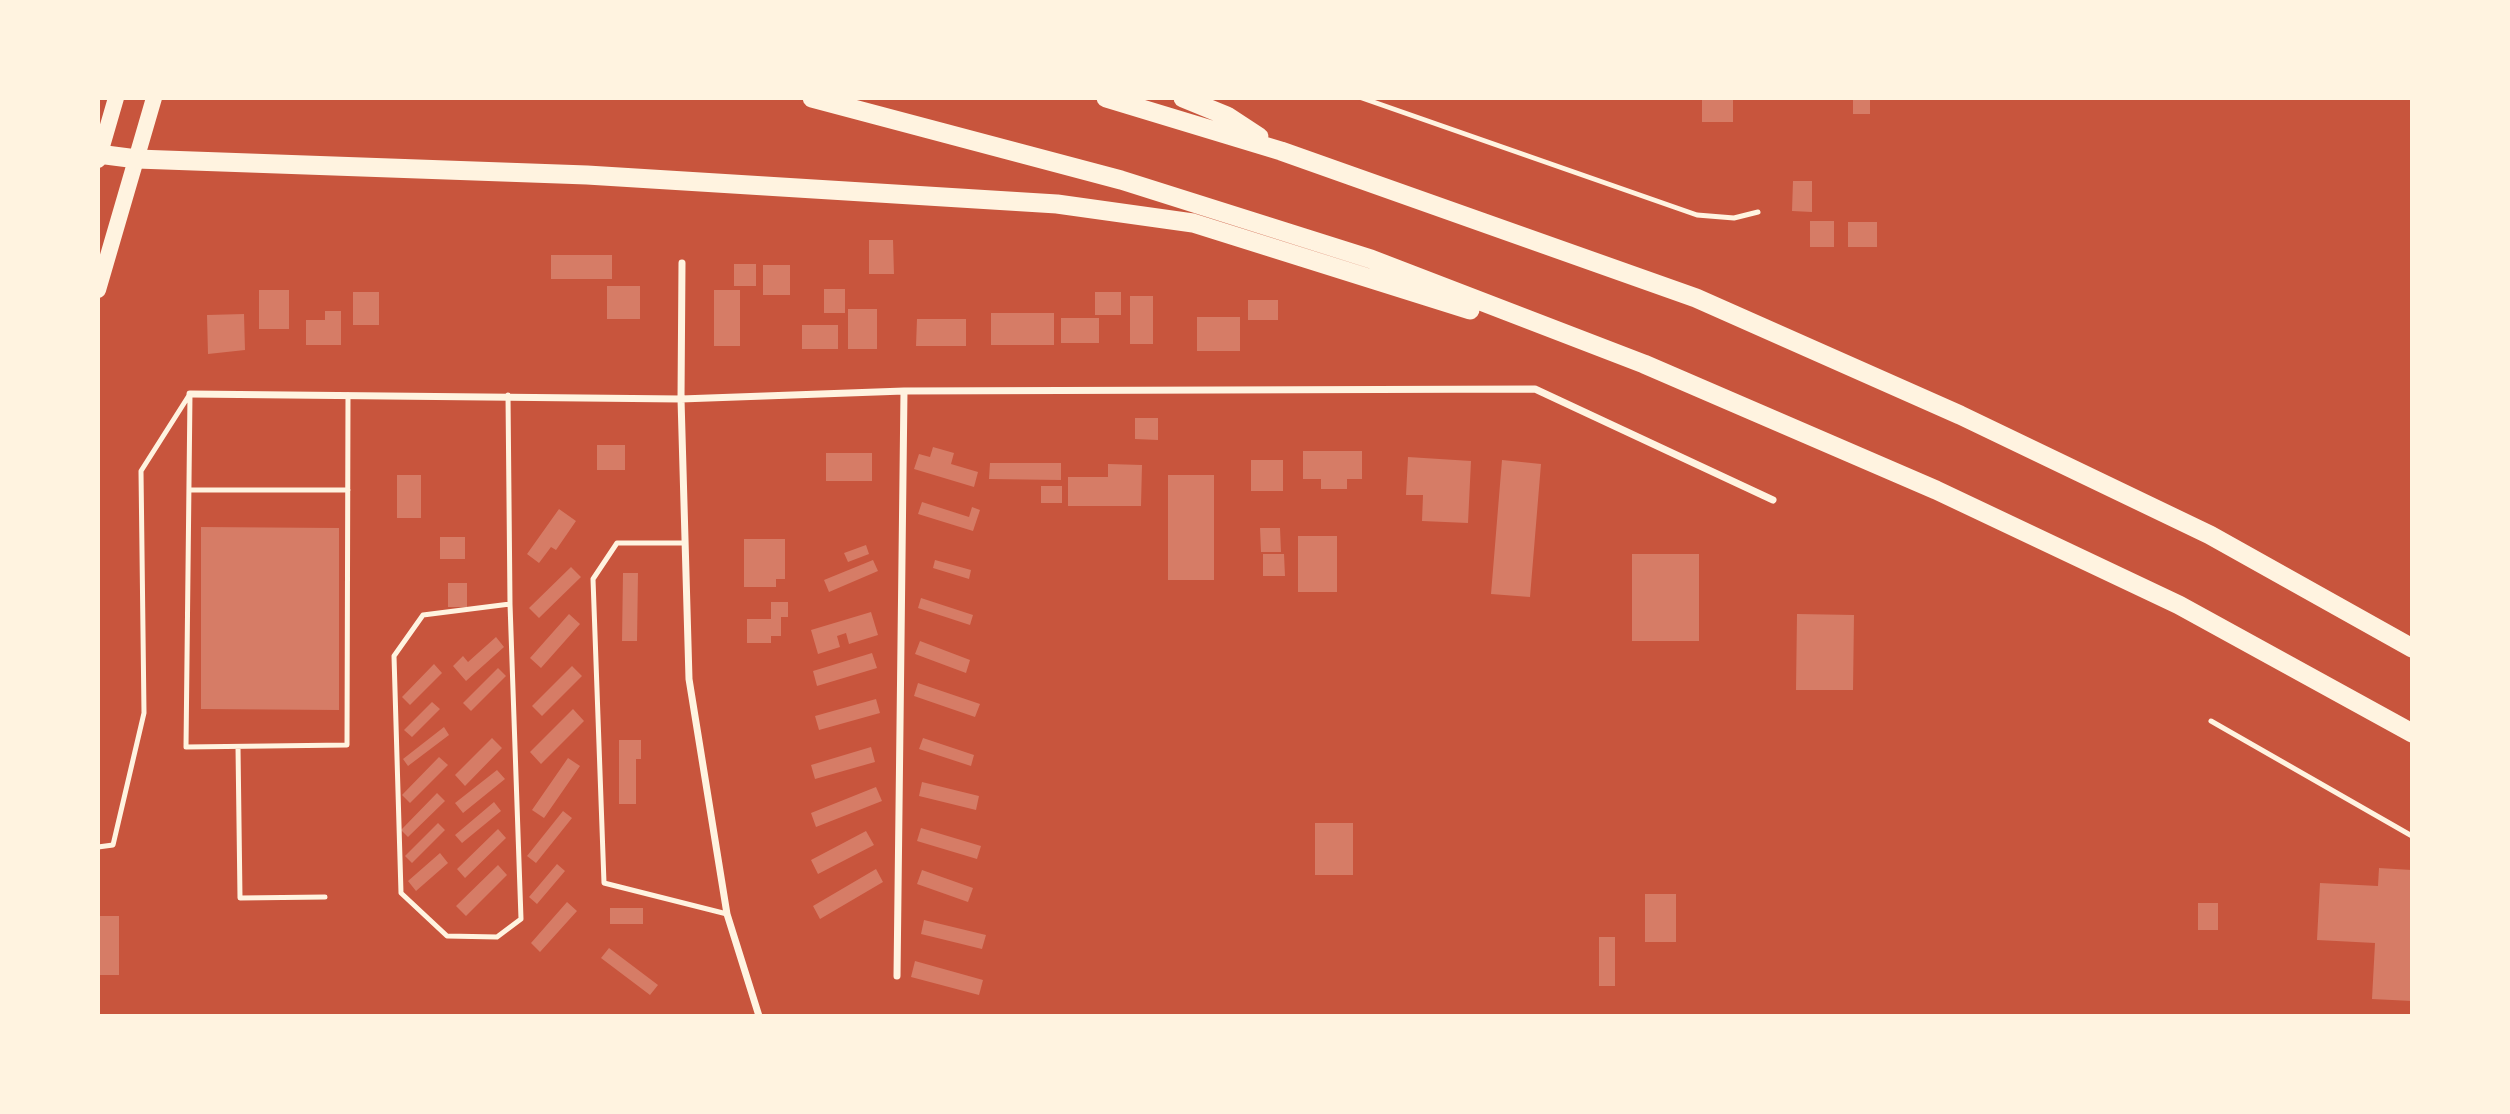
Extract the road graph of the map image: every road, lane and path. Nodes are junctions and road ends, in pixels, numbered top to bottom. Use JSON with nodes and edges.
{"nodes":[{"id":1,"x":116,"y":98,"type":"edge"},
{"id":2,"x":154,"y":98,"type":"edge"},
{"id":3,"x":812,"y":98,"type":"edge"},
{"id":4,"x":1106,"y":98,"type":"edge"},
{"id":5,"x":1183,"y":98,"type":"edge"},
{"id":6,"x":1362,"y":98,"type":"edge"},
{"id":7,"x":1281,"y":151,"type":"junction"},
{"id":8,"x":99,"y":156,"type":"edge"},
{"id":9,"x":137,"y":159,"type":"junction"},
{"id":10,"x":1758,"y":212,"type":"dead end"},
{"id":11,"x":682,"y":263,"type":"dead end"},
{"id":12,"x":98,"y":290,"type":"edge"},
{"id":13,"x":1644,"y":364,"type":"junction"},
{"id":14,"x":904,"y":391,"type":"junction"},
{"id":15,"x":190,"y":394,"type":"junction"},
{"id":16,"x":348,"y":395,"type":"junction"},
{"id":17,"x":508,"y":396,"type":"junction"},
{"id":18,"x":681,"y":399,"type":"junction"},
{"id":19,"x":189,"y":490,"type":"junction"},
{"id":20,"x":348,"y":490,"type":"junction"},
{"id":21,"x":1773,"y":500,"type":"dead end"},
{"id":22,"x":685,"y":543,"type":"junction"},
{"id":23,"x":510,"y":604,"type":"junction"},
{"id":24,"x":2412,"y":648,"type":"edge"},
{"id":25,"x":2211,"y":720,"type":"dead end"},
{"id":26,"x":2412,"y":733,"type":"edge"},
{"id":27,"x":238,"y":747,"type":"junction"},
{"id":28,"x":2412,"y":836,"type":"edge"},
{"id":29,"x":98,"y":846,"type":"edge"},
{"id":30,"x":325,"y":897,"type":"dead end"},
{"id":31,"x":727,"y":914,"type":"junction"},
{"id":32,"x":897,"y":976,"type":"dead end"},
{"id":33,"x":759,"y":1016,"type":"edge"}],
"edges":[{"from":1,"to":8,"type":"main road"},
{"from":2,"to":9,"type":"main road"},
{"from":3,"to":13,"type":"highway"},
{"from":4,"to":7,"type":"highway"},
{"from":5,"to":7,"type":"highway"},
{"from":6,"to":10,"type":"lane"},
{"from":7,"to":24,"type":"highway"},
{"from":8,"to":9,"type":"highway"},
{"from":9,"to":12,"type":"main road"},
{"from":9,"to":13,"type":"highway"},
{"from":11,"to":18,"type":"street"},
{"from":13,"to":26,"type":"highway"},
{"from":14,"to":18,"type":"street"},
{"from":14,"to":21,"type":"street"},
{"from":14,"to":32,"type":"street"},
{"from":15,"to":16,"type":"street"},
{"from":15,"to":19,"type":"lane"},
{"from":15,"to":29,"type":"lane"},
{"from":16,"to":17,"type":"street"},
{"from":16,"to":20,"type":"lane"},
{"from":17,"to":18,"type":"street"},
{"from":17,"to":23,"type":"lane"},
{"from":18,"to":22,"type":"street"},
{"from":19,"to":20,"type":"lane"},
{"from":19,"to":27,"type":"lane"},
{"from":20,"to":27,"type":"lane"},
{"from":22,"to":31,"type":"street"},
{"from":22,"to":31,"type":"lane"},
{"from":23,"to":23,"type":"lane"},
{"from":25,"to":28,"type":"lane"},
{"from":27,"to":30,"type":"lane"},
{"from":31,"to":33,"type":"street"}]}
